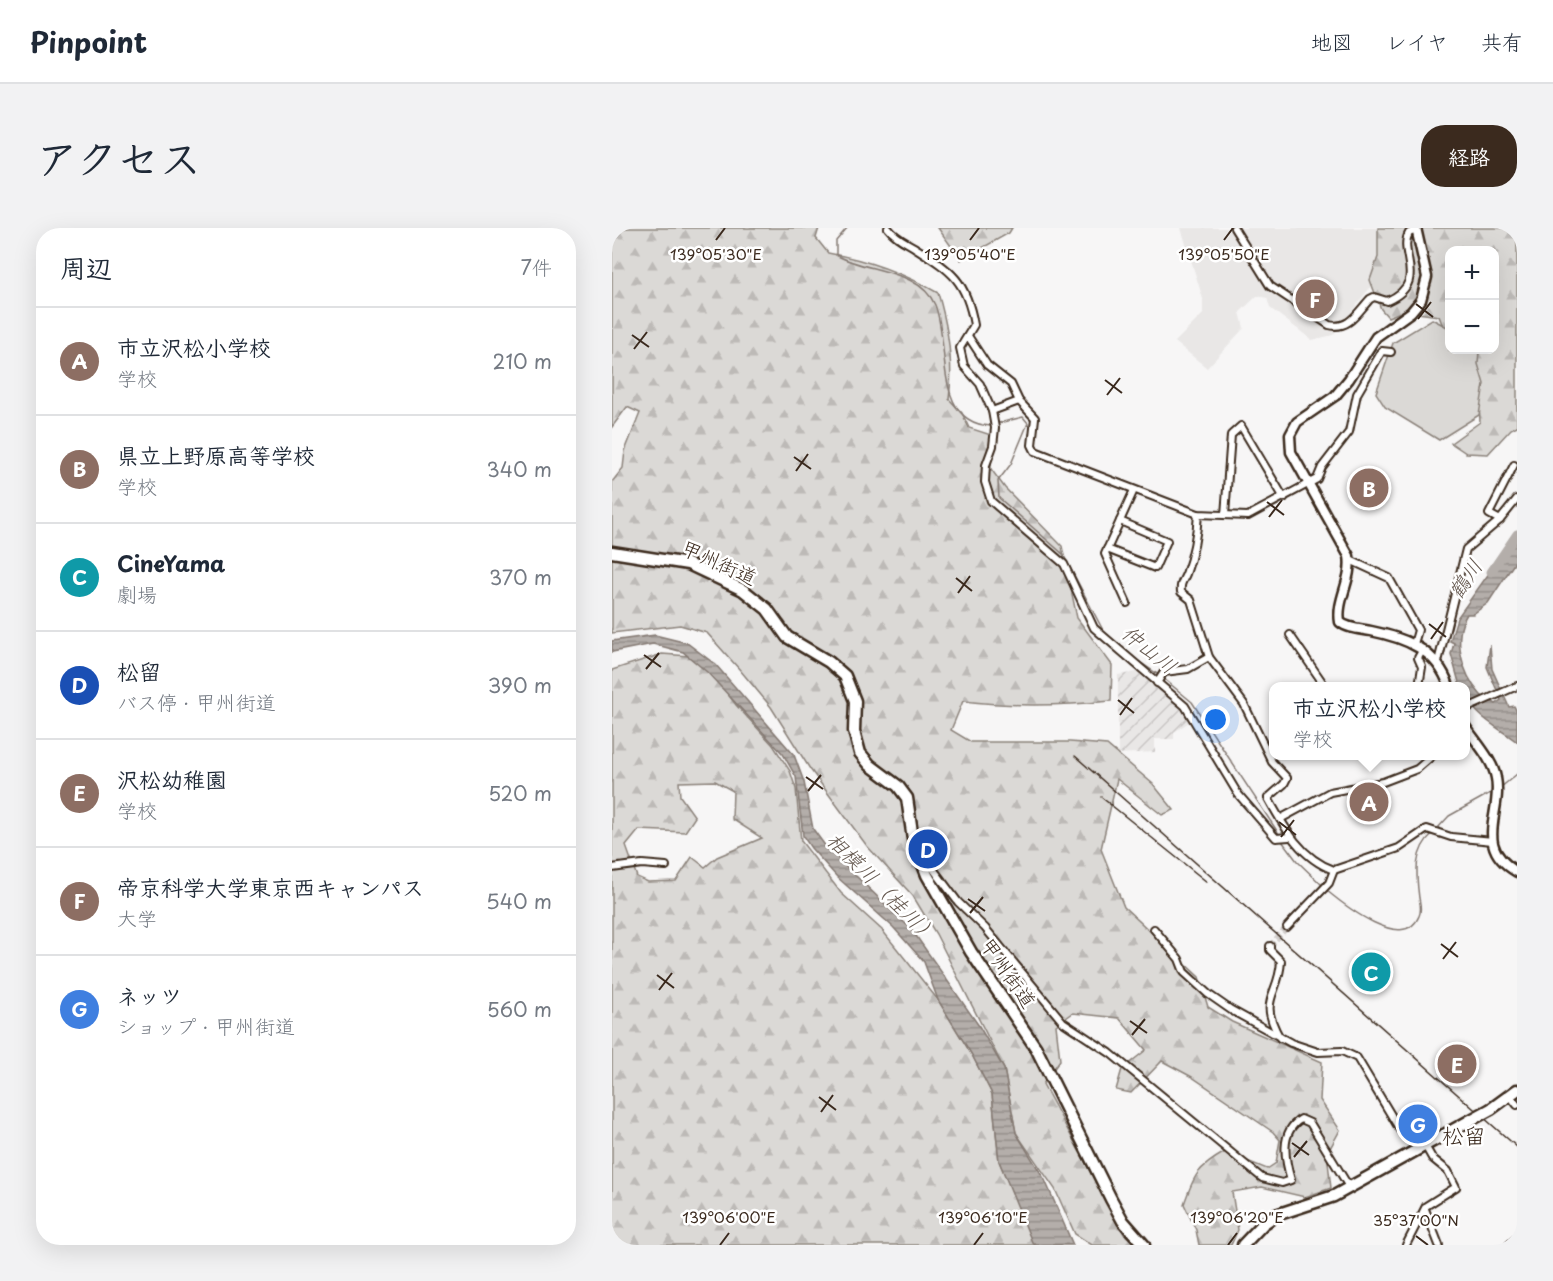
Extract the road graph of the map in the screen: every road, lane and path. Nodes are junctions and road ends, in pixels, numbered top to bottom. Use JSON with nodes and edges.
{"nodes":[{"id":1,"x":888,"y":228,"type":"edge"},
{"id":2,"x":1234,"y":228,"type":"edge"},
{"id":3,"x":1416,"y":229,"type":"edge"},
{"id":4,"x":968,"y":336,"type":"junction"},
{"id":5,"x":1392,"y":352,"type":"dead end"},
{"id":6,"x":1019,"y":401,"type":"junction"},
{"id":7,"x":992,"y":414,"type":"junction"},
{"id":8,"x":1514,"y":465,"type":"dead end"},
{"id":9,"x":1310,"y":484,"type":"junction"},
{"id":10,"x":1134,"y":490,"type":"junction"},
{"id":11,"x":1284,"y":498,"type":"junction"},
{"id":12,"x":1517,"y":499,"type":"edge"},
{"id":13,"x":1198,"y":514,"type":"junction"},
{"id":14,"x":1225,"y":515,"type":"junction"},
{"id":15,"x":1500,"y":520,"type":"junction"},
{"id":16,"x":1120,"y":521,"type":"junction"},
{"id":17,"x":1107,"y":549,"type":"junction"},
{"id":18,"x":612,"y":552,"type":"edge"},
{"id":19,"x":1350,"y":560,"type":"junction"},
{"id":20,"x":1127,"y":603,"type":"dead end"},
{"id":21,"x":1290,"y":635,"type":"dead end"},
{"id":22,"x":1414,"y":644,"type":"junction"},
{"id":23,"x":1423,"y":649,"type":"junction"},
{"id":24,"x":1209,"y":657,"type":"junction"},
{"id":25,"x":1438,"y":662,"type":"junction"},
{"id":26,"x":1322,"y":682,"type":"edge"},
{"id":27,"x":1420,"y":682,"type":"edge"},
{"id":28,"x":1447,"y":682,"type":"edge"},
{"id":29,"x":1157,"y":683,"type":"junction"},
{"id":30,"x":1516,"y":686,"type":"edge"},
{"id":31,"x":1470,"y":707,"type":"edge"},
{"id":32,"x":1470,"y":734,"type":"edge"},
{"id":33,"x":1269,"y":756,"type":"edge"},
{"id":34,"x":1271,"y":760,"type":"edge"},
{"id":35,"x":1427,"y":760,"type":"edge"},
{"id":36,"x":1280,"y":819,"type":"junction"},
{"id":37,"x":1289,"y":837,"type":"junction"},
{"id":38,"x":1493,"y":842,"type":"junction"},
{"id":39,"x":916,"y":851,"type":"junction"},
{"id":40,"x":666,"y":866,"type":"dead end"},
{"id":41,"x":612,"y":868,"type":"edge"},
{"id":42,"x":1334,"y":870,"type":"junction"},
{"id":43,"x":1517,"y":872,"type":"edge"},
{"id":44,"x":1287,"y":927,"type":"tunnel mouth"},
{"id":45,"x":1154,"y":929,"type":"dead end"},
{"id":46,"x":1270,"y":946,"type":"dead end"},
{"id":47,"x":1281,"y":1039,"type":"junction"},
{"id":48,"x":1515,"y":1097,"type":"edge"},
{"id":49,"x":1422,"y":1146,"type":"junction"},
{"id":50,"x":1349,"y":1187,"type":"junction"},
{"id":51,"x":1425,"y":1209,"type":"junction"},
{"id":52,"x":1517,"y":1238,"type":"edge"},
{"id":53,"x":1144,"y":1245,"type":"edge"},
{"id":54,"x":1243,"y":1245,"type":"edge"},
{"id":55,"x":1406,"y":1245,"type":"edge"},
{"id":56,"x":1439,"y":1245,"type":"edge"},
{"id":57,"x":1509,"y":1245,"type":"edge"}],
"edges":[{"from":1,"to":4,"type":"street"},
{"from":2,"to":3,"type":"street"},
{"from":3,"to":9,"type":"street"},
{"from":4,"to":6,"type":"street"},
{"from":4,"to":7,"type":"street"},
{"from":5,"to":9,"type":"street"},
{"from":6,"to":7,"type":"street"},
{"from":6,"to":10,"type":"street"},
{"from":7,"to":29,"type":"street"},
{"from":8,"to":15,"type":"street"},
{"from":9,"to":11,"type":"street"},
{"from":9,"to":19,"type":"street"},
{"from":10,"to":13,"type":"street"},
{"from":10,"to":16,"type":"street"},
{"from":11,"to":14,"type":"street"},
{"from":11,"to":14,"type":"street"},
{"from":12,"to":15,"type":"street"},
{"from":13,"to":14,"type":"street"},
{"from":13,"to":24,"type":"street"},
{"from":15,"to":25,"type":"street"},
{"from":16,"to":17,"type":"street"},
{"from":16,"to":17,"type":"street"},
{"from":17,"to":20,"type":"street"},
{"from":18,"to":39,"type":"highway","name":"甲州街道"},
{"from":19,"to":22,"type":"street"},
{"from":19,"to":22,"type":"street"},
{"from":21,"to":26,"type":"street"},
{"from":22,"to":23,"type":"street"},
{"from":23,"to":25,"type":"street"},
{"from":23,"to":27,"type":"street"},
{"from":24,"to":29,"type":"street"},
{"from":24,"to":33,"type":"street"},
{"from":25,"to":28,"type":"street"},
{"from":29,"to":37,"type":"street"},
{"from":30,"to":31,"type":"street"},
{"from":32,"to":38,"type":"street"},
{"from":34,"to":36,"type":"street"},
{"from":35,"to":36,"type":"street"},
{"from":36,"to":37,"type":"street"},
{"from":37,"to":42,"type":"street"},
{"from":38,"to":42,"type":"street"},
{"from":38,"to":43,"type":"street"},
{"from":39,"to":50,"type":"street"},
{"from":39,"to":53,"type":"highway","name":"甲州街道"},
{"from":40,"to":41,"type":"street"},
{"from":42,"to":44,"type":"street"},
{"from":45,"to":47,"type":"street"},
{"from":46,"to":47,"type":"street"},
{"from":47,"to":49,"type":"street"},
{"from":48,"to":49,"type":"highway","bridge":true},
{"from":49,"to":50,"type":"highway"},
{"from":49,"to":51,"type":"street"},
{"from":50,"to":54,"type":"highway"},
{"from":51,"to":55,"type":"street"},
{"from":51,"to":56,"type":"street"},
{"from":52,"to":57,"type":"street"}]}
